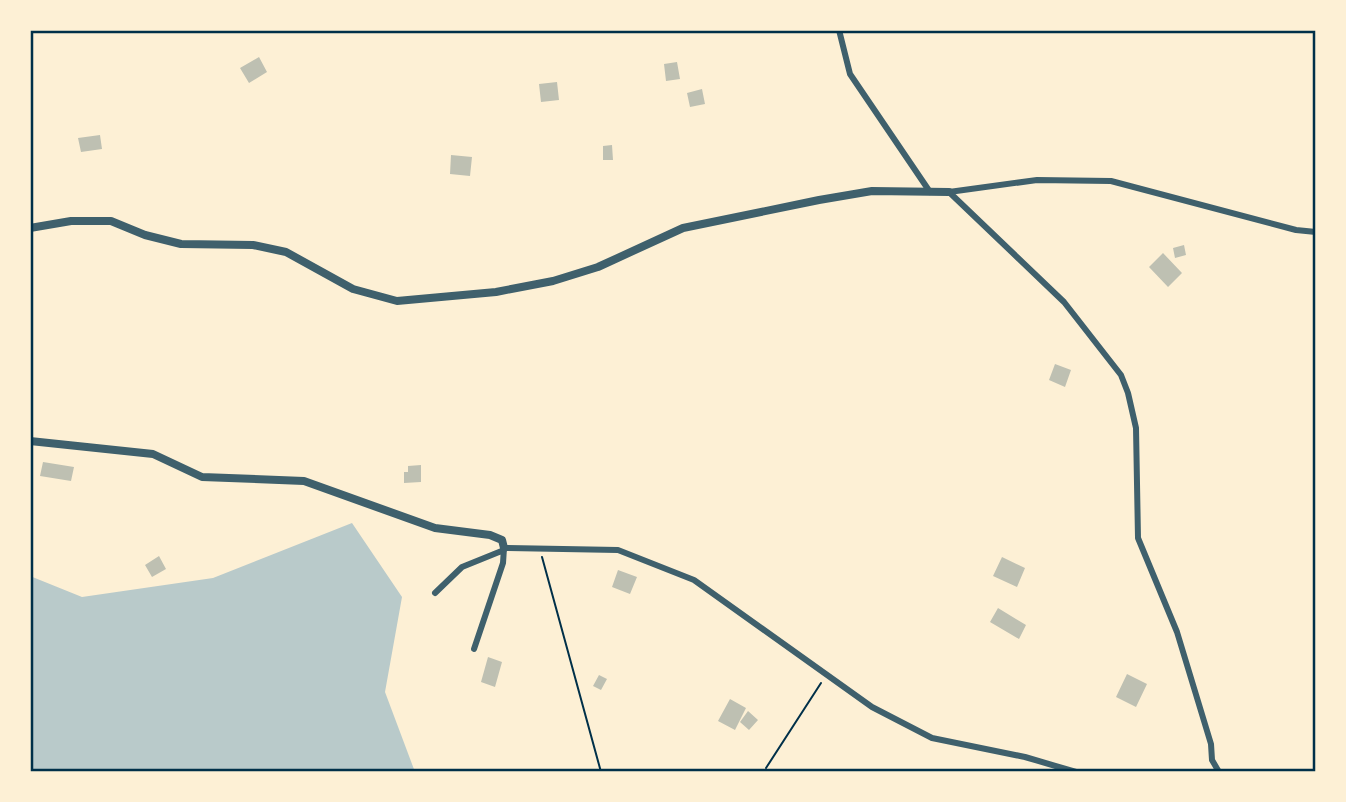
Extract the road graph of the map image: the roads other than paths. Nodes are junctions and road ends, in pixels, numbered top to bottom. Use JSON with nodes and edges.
{"nodes":[{"id":1,"x":839,"y":30,"type":"edge"},
{"id":2,"x":930,"y":192,"type":"junction"},
{"id":3,"x":949,"y":192,"type":"junction"},
{"id":4,"x":30,"y":228,"type":"edge"},
{"id":5,"x":1316,"y":232,"type":"edge"},
{"id":6,"x":30,"y":441,"type":"edge"},
{"id":7,"x":504,"y":549,"type":"junction"},
{"id":8,"x":435,"y":593,"type":"dead end"},
{"id":9,"x":474,"y":649,"type":"dead end"},
{"id":10,"x":1076,"y":772,"type":"edge"},
{"id":11,"x":1219,"y":772,"type":"edge"}],
"edges":[{"from":1,"to":2,"type":"street"},
{"from":2,"to":3,"type":"street"},
{"from":2,"to":4,"type":"street"},
{"from":3,"to":5,"type":"street"},
{"from":3,"to":11,"type":"street"},
{"from":6,"to":7,"type":"street"},
{"from":7,"to":8,"type":"street"},
{"from":7,"to":9,"type":"street"},
{"from":7,"to":10,"type":"street"}]}
